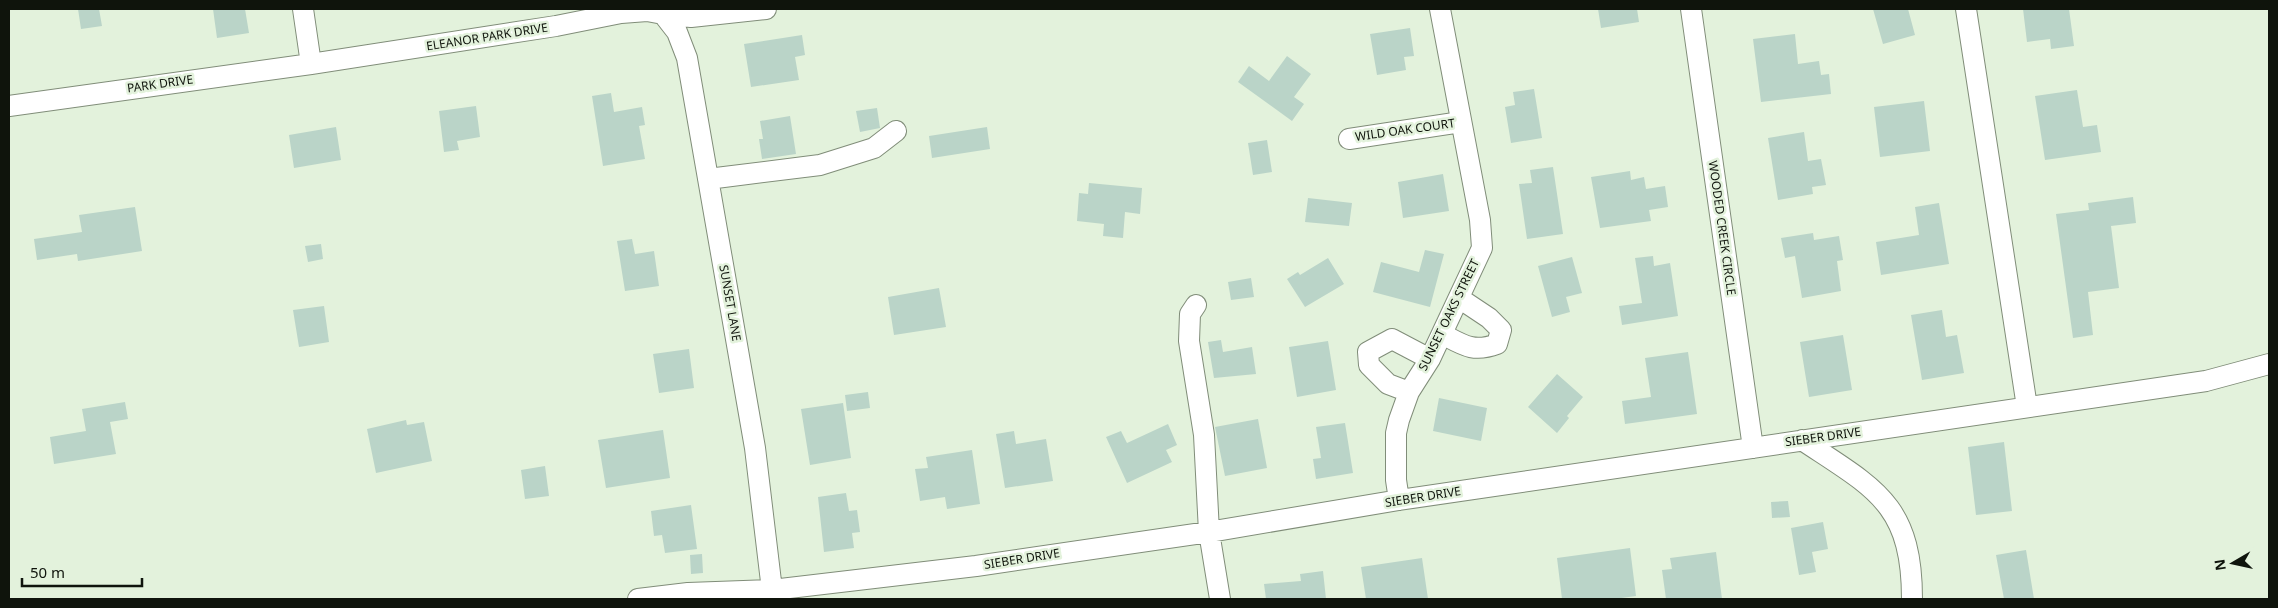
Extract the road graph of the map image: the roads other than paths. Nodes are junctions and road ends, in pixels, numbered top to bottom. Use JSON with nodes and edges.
{"nodes":[{"id":1,"x":303,"y":9,"type":"edge"},
{"id":2,"x":766,"y":9,"type":"edge"},
{"id":3,"x":1440,"y":9,"type":"edge"},
{"id":4,"x":1691,"y":9,"type":"edge"},
{"id":5,"x":1966,"y":9,"type":"edge"},
{"id":6,"x":661,"y":12,"type":"edge"},
{"id":7,"x":311,"y":64,"type":"junction"},
{"id":8,"x":9,"y":106,"type":"edge"},
{"id":9,"x":1461,"y":122,"type":"junction"},
{"id":10,"x":896,"y":131,"type":"dead end"},
{"id":11,"x":1349,"y":139,"type":"dead end"},
{"id":12,"x":708,"y":179,"type":"junction"},
{"id":13,"x":1459,"y":298,"type":"junction"},
{"id":14,"x":1196,"y":305,"type":"dead end"},
{"id":15,"x":1442,"y":334,"type":"junction"},
{"id":16,"x":1430,"y":358,"type":"junction"},
{"id":17,"x":2269,"y":364,"type":"edge"},
{"id":18,"x":1409,"y":392,"type":"junction"},
{"id":19,"x":2027,"y":407,"type":"junction"},
{"id":20,"x":1802,"y":440,"type":"junction"},
{"id":21,"x":1753,"y":448,"type":"junction"},
{"id":22,"x":1399,"y":500,"type":"junction"},
{"id":23,"x":1209,"y":532,"type":"junction"},
{"id":24,"x":772,"y":595,"type":"edge"},
{"id":25,"x":638,"y":599,"type":"edge"},
{"id":26,"x":1220,"y":599,"type":"edge"},
{"id":27,"x":1912,"y":599,"type":"edge"}],
"edges":[{"from":1,"to":7,"type":"street"},
{"from":2,"to":6,"type":"street"},
{"from":3,"to":9,"type":"street","name":"SUNSET OAKS STREET"},
{"from":4,"to":21,"type":"street","name":"WOODED CREEK CIRCLE"},
{"from":5,"to":19,"type":"street"},
{"from":6,"to":7,"type":"street","name":"ELEANOR PARK DRIVE"},
{"from":6,"to":12,"type":"street","name":"SUNSET LANE"},
{"from":7,"to":8,"type":"street","name":"PARK DRIVE"},
{"from":9,"to":11,"type":"street","name":"WILD OAK COURT"},
{"from":9,"to":13,"type":"street","name":"SUNSET OAKS STREET"},
{"from":10,"to":12,"type":"street"},
{"from":12,"to":24,"type":"street","name":"SUNSET LANE"},
{"from":13,"to":15,"type":"street","name":"SUNSET OAKS STREET"},
{"from":13,"to":15,"type":"street"},
{"from":14,"to":23,"type":"street"},
{"from":15,"to":16,"type":"street","name":"SUNSET OAKS STREET"},
{"from":16,"to":18,"type":"street","name":"SUNSET OAKS STREET"},
{"from":16,"to":18,"type":"street"},
{"from":17,"to":19,"type":"street","name":"SIEBER DRIVE"},
{"from":18,"to":22,"type":"street","name":"SUNSET OAKS STREET"},
{"from":19,"to":20,"type":"street","name":"SIEBER DRIVE"},
{"from":20,"to":21,"type":"street","name":"SIEBER DRIVE"},
{"from":20,"to":27,"type":"street"},
{"from":21,"to":22,"type":"street","name":"SIEBER DRIVE"},
{"from":22,"to":23,"type":"street","name":"SIEBER DRIVE"},
{"from":23,"to":24,"type":"street","name":"SIEBER DRIVE"},
{"from":23,"to":26,"type":"street"},
{"from":24,"to":25,"type":"street","name":"SIEBER DRIVE"}]}
